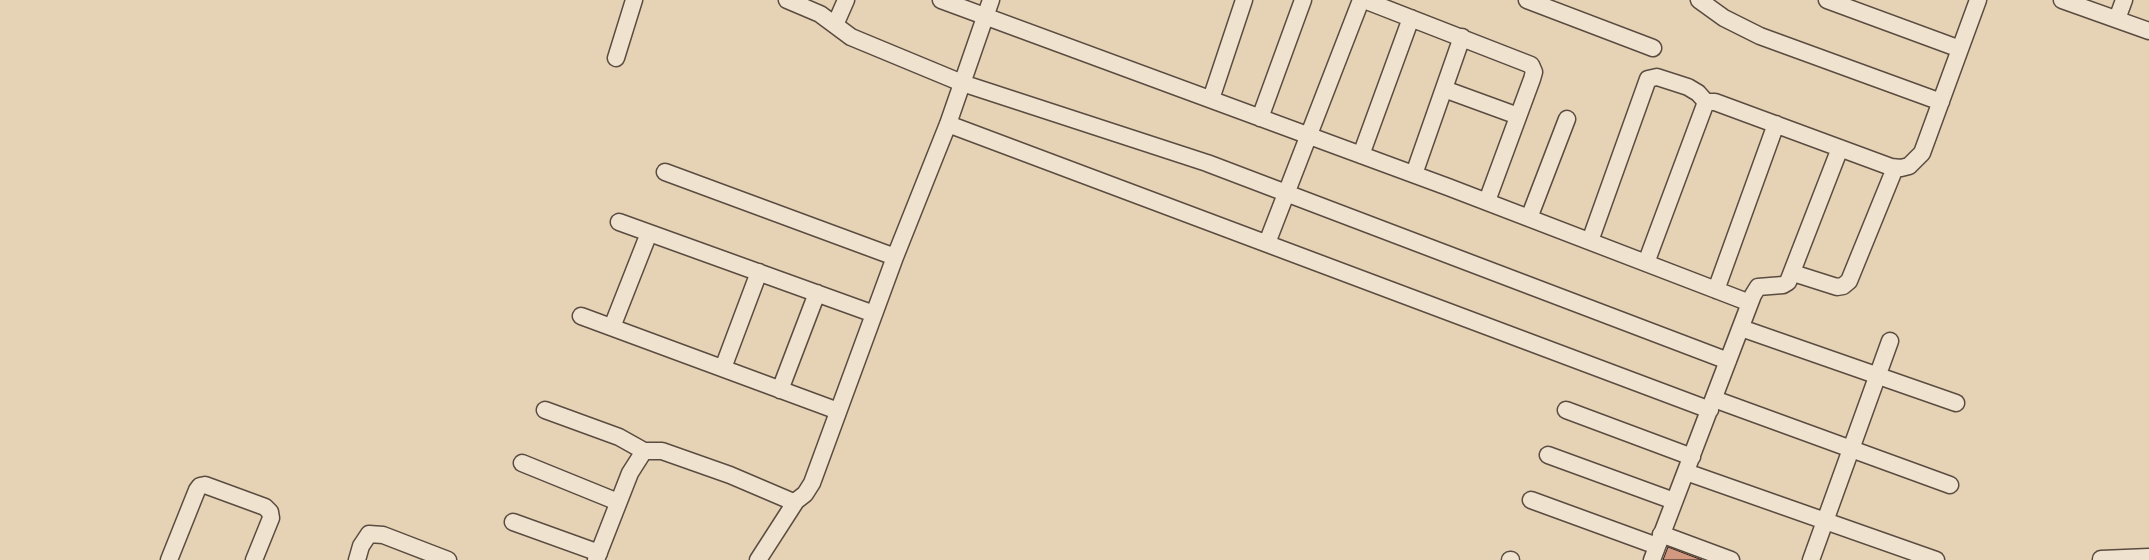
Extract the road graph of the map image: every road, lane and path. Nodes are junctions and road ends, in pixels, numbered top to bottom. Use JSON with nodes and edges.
{"nodes":[{"id":1,"x":634,"y":0,"type":"edge"},
{"id":2,"x":786,"y":0,"type":"edge"},
{"id":3,"x":846,"y":0,"type":"edge"},
{"id":4,"x":941,"y":0,"type":"edge"},
{"id":5,"x":991,"y":0,"type":"edge"},
{"id":6,"x":1244,"y":0,"type":"edge"},
{"id":7,"x":1303,"y":0,"type":"edge"},
{"id":8,"x":1362,"y":0,"type":"edge"},
{"id":9,"x":1527,"y":0,"type":"edge"},
{"id":10,"x":1699,"y":0,"type":"edge"},
{"id":11,"x":1826,"y":0,"type":"edge"},
{"id":12,"x":1978,"y":0,"type":"edge"},
{"id":13,"x":2062,"y":0,"type":"edge"},
{"id":14,"x":2124,"y":0,"type":"edge"},
{"id":15,"x":986,"y":17,"type":"junction"},
{"id":16,"x":1411,"y":18,"type":"junction"},
{"id":17,"x":2117,"y":19,"type":"junction"},
{"id":18,"x":835,"y":25,"type":"junction"},
{"id":19,"x":2149,"y":30,"type":"edge"},
{"id":20,"x":1462,"y":37,"type":"junction"},
{"id":21,"x":1654,"y":48,"type":"dead end"},
{"id":22,"x":1960,"y":49,"type":"junction"},
{"id":23,"x":616,"y":58,"type":"dead end"},
{"id":24,"x":962,"y":83,"type":"junction"},
{"id":25,"x":1444,"y":89,"type":"junction"},
{"id":26,"x":1211,"y":99,"type":"junction"},
{"id":27,"x":1706,"y":102,"type":"junction"},
{"id":28,"x":1941,"y":102,"type":"junction"},
{"id":29,"x":1518,"y":116,"type":"junction"},
{"id":30,"x":1260,"y":118,"type":"junction"},
{"id":31,"x":1568,"y":119,"type":"dead end"},
{"id":32,"x":948,"y":124,"type":"junction"},
{"id":33,"x":1776,"y":124,"type":"junction"},
{"id":34,"x":1308,"y":135,"type":"junction"},
{"id":35,"x":1840,"y":148,"type":"junction"},
{"id":36,"x":1361,"y":154,"type":"junction"},
{"id":37,"x":1895,"y":168,"type":"junction"},
{"id":38,"x":665,"y":172,"type":"dead end"},
{"id":39,"x":1414,"y":174,"type":"junction"},
{"id":40,"x":1286,"y":193,"type":"junction"},
{"id":41,"x":1487,"y":201,"type":"junction"},
{"id":42,"x":1529,"y":218,"type":"junction"},
{"id":43,"x":619,"y":222,"type":"dead end"},
{"id":44,"x":649,"y":233,"type":"junction"},
{"id":45,"x":1590,"y":241,"type":"junction"},
{"id":46,"x":1267,"y":243,"type":"junction"},
{"id":47,"x":896,"y":257,"type":"junction"},
{"id":48,"x":1646,"y":263,"type":"junction"},
{"id":49,"x":759,"y":272,"type":"junction"},
{"id":50,"x":1793,"y":272,"type":"junction"},
{"id":51,"x":1716,"y":290,"type":"junction"},
{"id":52,"x":817,"y":293,"type":"junction"},
{"id":53,"x":1750,"y":303,"type":"junction"},
{"id":54,"x":874,"y":314,"type":"junction"},
{"id":55,"x":581,"y":316,"type":"dead end"},
{"id":56,"x":612,"y":327,"type":"junction"},
{"id":57,"x":1741,"y":328,"type":"junction"},
{"id":58,"x":1890,"y":341,"type":"dead end"},
{"id":59,"x":1728,"y":361,"type":"junction"},
{"id":60,"x":723,"y":368,"type":"junction"},
{"id":61,"x":1878,"y":376,"type":"junction"},
{"id":62,"x":780,"y":390,"type":"junction"},
{"id":63,"x":1956,"y":403,"type":"dead end"},
{"id":64,"x":1712,"y":404,"type":"junction"},
{"id":65,"x":545,"y":410,"type":"dead end"},
{"id":66,"x":1566,"y":410,"type":"dead end"},
{"id":67,"x":838,"y":411,"type":"junction"},
{"id":68,"x":1852,"y":449,"type":"junction"},
{"id":69,"x":644,"y":451,"type":"junction"},
{"id":70,"x":1548,"y":455,"type":"dead end"},
{"id":71,"x":522,"y":463,"type":"dead end"},
{"id":72,"x":1689,"y":464,"type":"junction"},
{"id":73,"x":1950,"y":485,"type":"dead end"},
{"id":74,"x":1531,"y":500,"type":"dead end"},
{"id":75,"x":796,"y":501,"type":"junction"},
{"id":76,"x":1674,"y":501,"type":"junction"},
{"id":77,"x":618,"y":502,"type":"junction"},
{"id":78,"x":1826,"y":521,"type":"junction"},
{"id":79,"x":513,"y":522,"type":"dead end"},
{"id":80,"x":1657,"y":547,"type":"edge"},
{"id":81,"x":598,"y":556,"type":"edge"},
{"id":82,"x":2149,"y":557,"type":"edge"},
{"id":83,"x":2101,"y":559,"type":"edge"},
{"id":84,"x":169,"y":560,"type":"edge"},
{"id":85,"x":254,"y":560,"type":"edge"},
{"id":86,"x":356,"y":560,"type":"edge"},
{"id":87,"x":448,"y":560,"type":"edge"},
{"id":88,"x":758,"y":560,"type":"edge"},
{"id":89,"x":1731,"y":560,"type":"edge"},
{"id":90,"x":1810,"y":560,"type":"edge"},
{"id":91,"x":1936,"y":560,"type":"edge"}],
"edges":[{"from":1,"to":23,"type":"street"},
{"from":2,"to":18,"type":"street"},
{"from":3,"to":18,"type":"street"},
{"from":4,"to":15,"type":"street"},
{"from":5,"to":15,"type":"street"},
{"from":6,"to":26,"type":"street"},
{"from":7,"to":30,"type":"street"},
{"from":8,"to":16,"type":"street"},
{"from":8,"to":34,"type":"street"},
{"from":9,"to":21,"type":"street"},
{"from":10,"to":28,"type":"street"},
{"from":11,"to":22,"type":"street"},
{"from":12,"to":22,"type":"street"},
{"from":13,"to":17,"type":"street"},
{"from":14,"to":17,"type":"street"},
{"from":15,"to":24,"type":"street"},
{"from":15,"to":26,"type":"street"},
{"from":16,"to":20,"type":"street"},
{"from":16,"to":36,"type":"street"},
{"from":17,"to":19,"type":"street"},
{"from":18,"to":24,"type":"street"},
{"from":20,"to":25,"type":"street"},
{"from":20,"to":29,"type":"street"},
{"from":22,"to":28,"type":"street"},
{"from":24,"to":32,"type":"street"},
{"from":24,"to":40,"type":"street"},
{"from":25,"to":29,"type":"street"},
{"from":25,"to":39,"type":"street"},
{"from":26,"to":30,"type":"street"},
{"from":27,"to":33,"type":"street"},
{"from":27,"to":45,"type":"street"},
{"from":27,"to":48,"type":"street"},
{"from":28,"to":37,"type":"street"},
{"from":29,"to":41,"type":"street"},
{"from":30,"to":34,"type":"street"},
{"from":31,"to":42,"type":"street"},
{"from":32,"to":46,"type":"street"},
{"from":32,"to":47,"type":"street"},
{"from":33,"to":35,"type":"street"},
{"from":33,"to":51,"type":"street"},
{"from":34,"to":36,"type":"street"},
{"from":34,"to":40,"type":"street"},
{"from":35,"to":37,"type":"street"},
{"from":35,"to":50,"type":"street"},
{"from":36,"to":39,"type":"street"},
{"from":37,"to":50,"type":"street"},
{"from":38,"to":47,"type":"street"},
{"from":39,"to":41,"type":"street"},
{"from":40,"to":46,"type":"street"},
{"from":40,"to":59,"type":"street"},
{"from":41,"to":42,"type":"street"},
{"from":42,"to":45,"type":"street"},
{"from":43,"to":44,"type":"street"},
{"from":44,"to":49,"type":"street"},
{"from":44,"to":56,"type":"street"},
{"from":45,"to":48,"type":"street"},
{"from":46,"to":64,"type":"street"},
{"from":47,"to":54,"type":"street"},
{"from":48,"to":51,"type":"street"},
{"from":49,"to":52,"type":"street"},
{"from":49,"to":60,"type":"street"},
{"from":50,"to":53,"type":"street"},
{"from":51,"to":53,"type":"street"},
{"from":52,"to":54,"type":"street"},
{"from":52,"to":62,"type":"street"},
{"from":53,"to":57,"type":"street"},
{"from":54,"to":67,"type":"street"},
{"from":55,"to":56,"type":"street"},
{"from":56,"to":60,"type":"street"},
{"from":57,"to":59,"type":"street"},
{"from":57,"to":61,"type":"street"},
{"from":58,"to":61,"type":"street"},
{"from":59,"to":64,"type":"street"},
{"from":60,"to":62,"type":"street"},
{"from":61,"to":63,"type":"street"},
{"from":61,"to":68,"type":"street"},
{"from":62,"to":67,"type":"street"},
{"from":64,"to":68,"type":"street"},
{"from":64,"to":72,"type":"street"},
{"from":65,"to":69,"type":"street"},
{"from":66,"to":72,"type":"street"},
{"from":67,"to":75,"type":"street"},
{"from":68,"to":73,"type":"street"},
{"from":68,"to":78,"type":"street"},
{"from":69,"to":75,"type":"street"},
{"from":69,"to":77,"type":"street"},
{"from":70,"to":76,"type":"street"},
{"from":71,"to":77,"type":"street"},
{"from":72,"to":76,"type":"street"},
{"from":72,"to":78,"type":"street"},
{"from":74,"to":80,"type":"street"},
{"from":75,"to":88,"type":"street"},
{"from":76,"to":80,"type":"street"},
{"from":77,"to":81,"type":"street"},
{"from":78,"to":90,"type":"street"},
{"from":78,"to":91,"type":"street"},
{"from":79,"to":81,"type":"street"},
{"from":80,"to":89,"type":"street"},
{"from":82,"to":83,"type":"street"},
{"from":84,"to":85,"type":"street"},
{"from":86,"to":87,"type":"street"}]}
